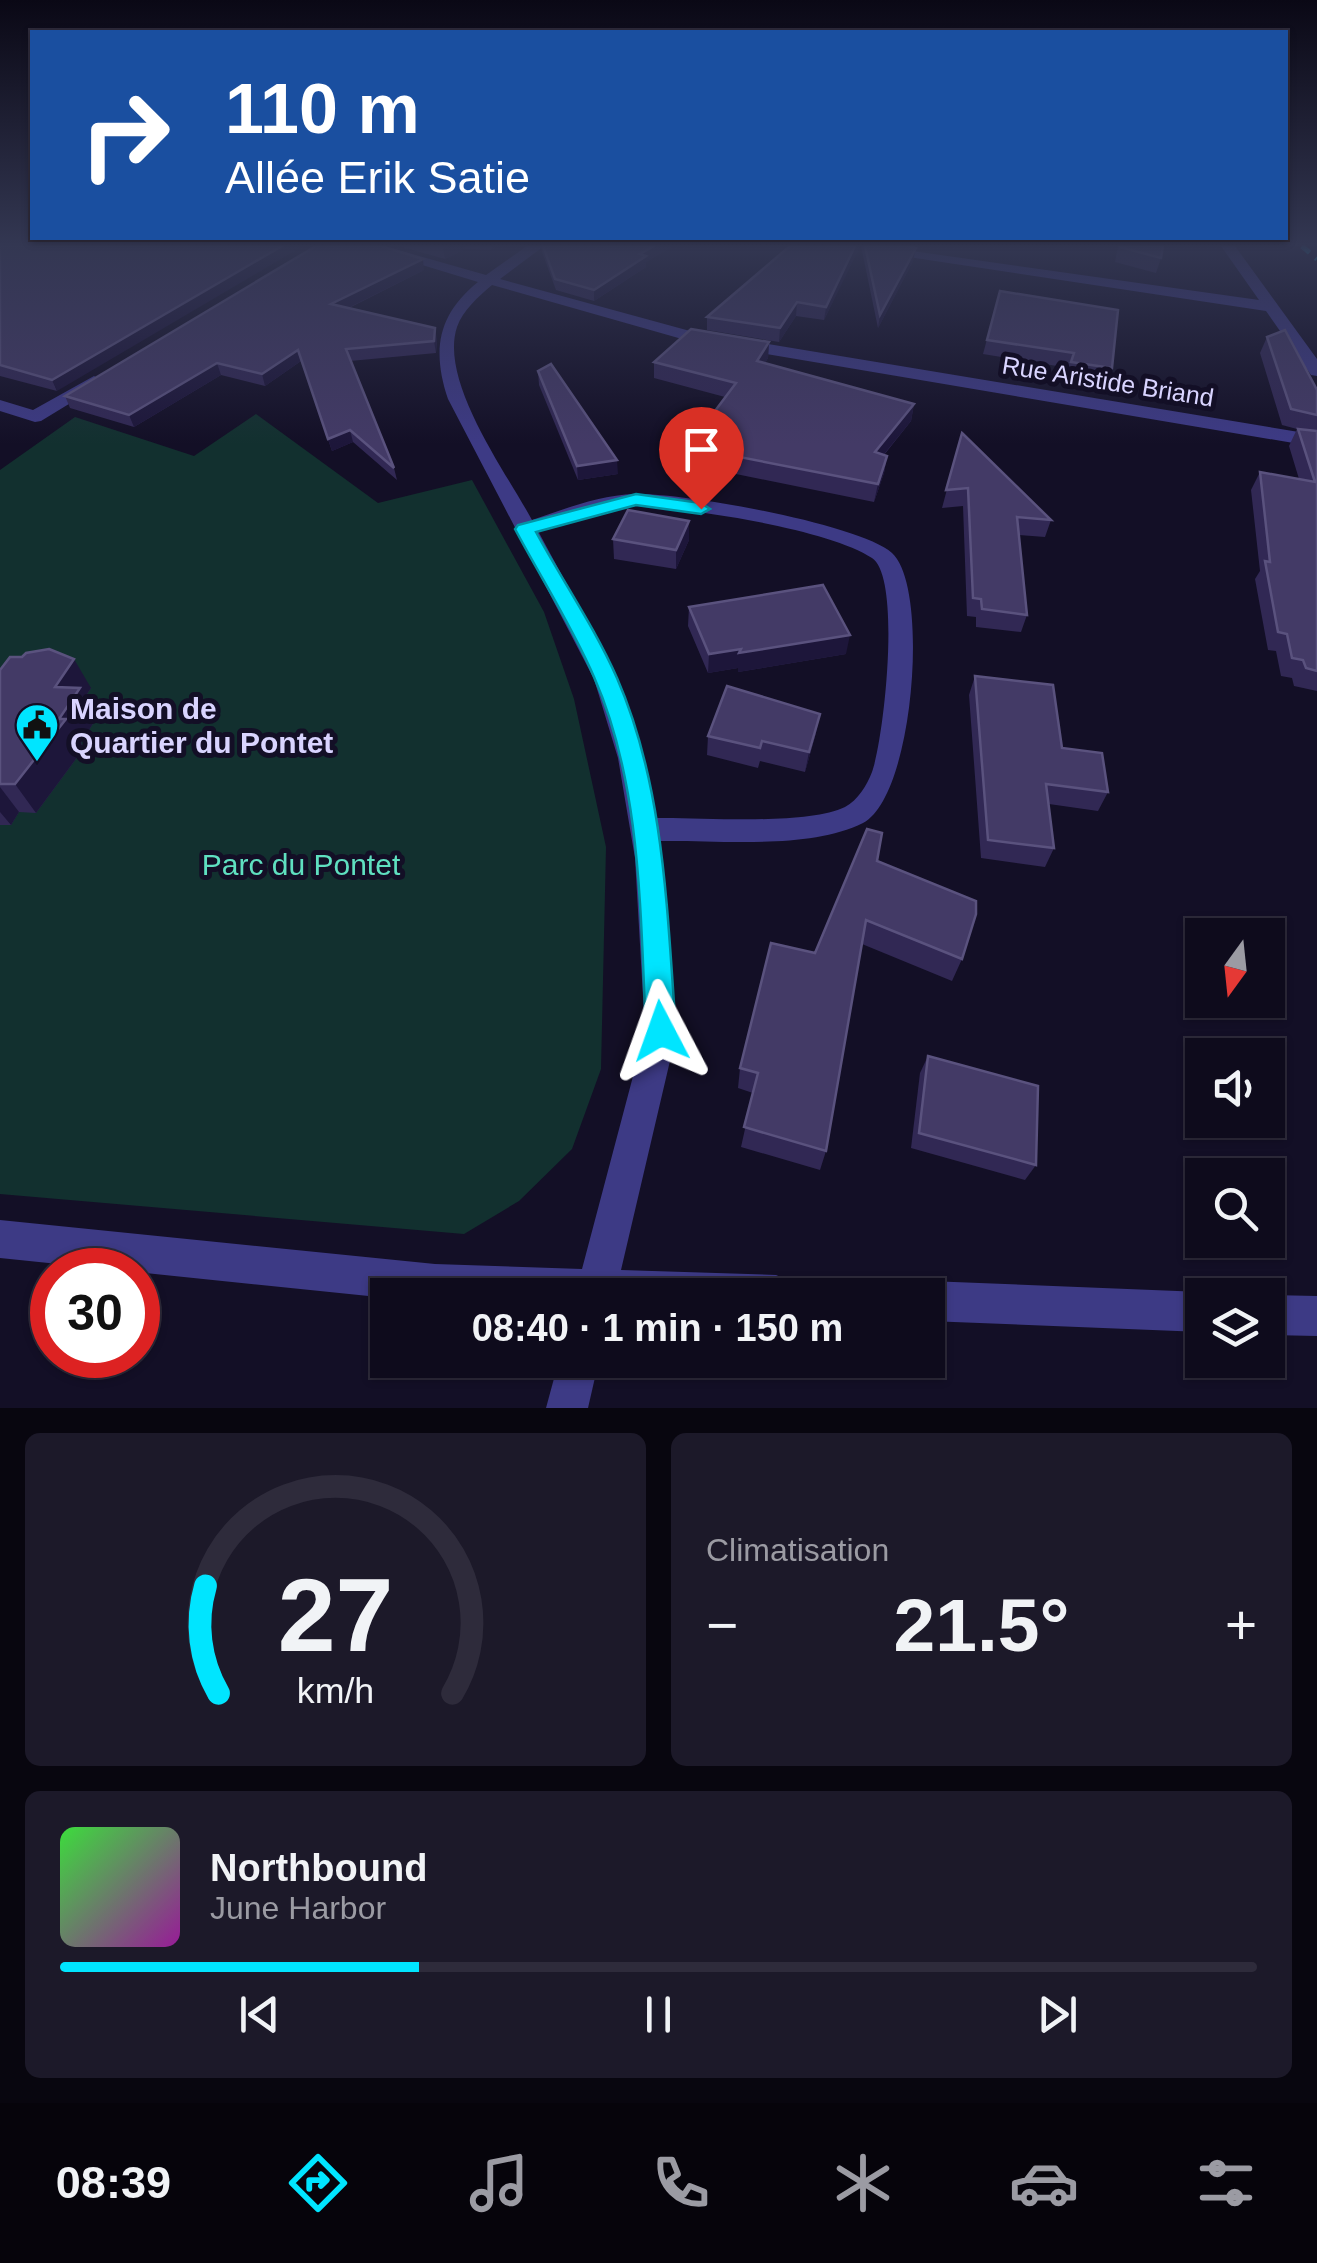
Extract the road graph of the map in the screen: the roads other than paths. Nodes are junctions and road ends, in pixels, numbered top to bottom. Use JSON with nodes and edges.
{"nodes":[{"id":1,"x":455,"y":312,"type":"edge"},
{"id":2,"x":602,"y":312,"type":"edge"},
{"id":3,"x":1275,"y":312,"type":"edge"},
{"id":4,"x":117,"y":368,"type":"edge"},
{"id":5,"x":1317,"y":371,"type":"edge"},
{"id":6,"x":0,"y":405,"type":"edge"},
{"id":7,"x":1317,"y":441,"type":"edge"},
{"id":8,"x":524,"y":529,"type":"junction"},
{"id":9,"x":644,"y":830,"type":"junction"},
{"id":10,"x":0,"y":1239,"type":"edge"},
{"id":11,"x":386,"y":1278,"type":"edge"},
{"id":12,"x":599,"y":1278,"type":"edge"},
{"id":13,"x":945,"y":1302,"type":"edge"},
{"id":14,"x":1185,"y":1311,"type":"edge"},
{"id":15,"x":1285,"y":1315,"type":"edge"},
{"id":16,"x":1317,"y":1316,"type":"edge"},
{"id":17,"x":574,"y":1378,"type":"edge"},
{"id":18,"x":567,"y":1408,"type":"edge"}],
"edges":[{"from":1,"to":8,"type":"street"},
{"from":2,"to":7,"type":"street","name":"Rue Aristide Briand"},
{"from":3,"to":5,"type":"street"},
{"from":4,"to":6,"type":"street"},
{"from":8,"to":9,"type":"street"},
{"from":8,"to":9,"type":"street"},
{"from":9,"to":12,"type":"street"},
{"from":10,"to":11,"type":"street"},
{"from":13,"to":14,"type":"street"},
{"from":15,"to":16,"type":"street"},
{"from":17,"to":18,"type":"street"}]}
